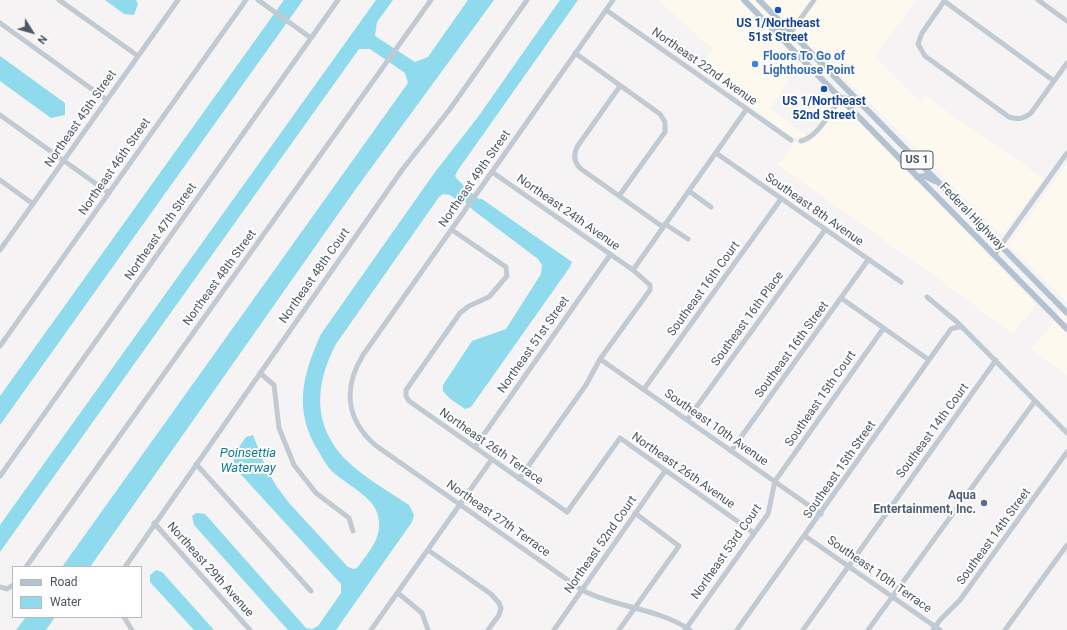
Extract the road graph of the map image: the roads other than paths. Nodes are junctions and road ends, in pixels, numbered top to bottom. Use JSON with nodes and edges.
{"nodes":[{"id":1,"x":59,"y":0,"type":"edge"},
{"id":2,"x":178,"y":0,"type":"edge"},
{"id":3,"x":246,"y":0,"type":"edge"},
{"id":4,"x":258,"y":0,"type":"edge"},
{"id":5,"x":338,"y":0,"type":"edge"},
{"id":6,"x":431,"y":0,"type":"edge"},
{"id":7,"x":527,"y":0,"type":"edge"},
{"id":8,"x":613,"y":0,"type":"edge"},
{"id":9,"x":744,"y":0,"type":"edge"},
{"id":10,"x":760,"y":0,"type":"edge"},
{"id":11,"x":814,"y":0,"type":"edge"},
{"id":12,"x":1038,"y":0,"type":"edge"},
{"id":13,"x":945,"y":1,"type":"edge"},
{"id":14,"x":606,"y":10,"type":"junction"},
{"id":15,"x":1067,"y":21,"type":"edge"},
{"id":16,"x":0,"y":23,"type":"edge"},
{"id":17,"x":767,"y":24,"type":"junction"},
{"id":18,"x":791,"y":32,"type":"junction"},
{"id":19,"x":311,"y":38,"type":"junction"},
{"id":20,"x":576,"y":53,"type":"junction"},
{"id":21,"x":138,"y":56,"type":"junction"},
{"id":22,"x":800,"y":57,"type":"junction"},
{"id":23,"x":817,"y":59,"type":"junction"},
{"id":24,"x":1067,"y":63,"type":"edge"},
{"id":25,"x":1054,"y":81,"type":"junction"},
{"id":26,"x":620,"y":86,"type":"junction"},
{"id":27,"x":841,"y":98,"type":"junction"},
{"id":28,"x":107,"y":100,"type":"junction"},
{"id":29,"x":862,"y":105,"type":"junction"},
{"id":30,"x":746,"y":110,"type":"junction"},
{"id":31,"x":0,"y":115,"type":"edge"},
{"id":32,"x":791,"y":140,"type":"dead end"},
{"id":33,"x":800,"y":141,"type":"dead end"},
{"id":34,"x":716,"y":153,"type":"junction"},
{"id":35,"x":1067,"y":153,"type":"edge"},
{"id":36,"x":901,"y":160,"type":"junction"},
{"id":37,"x":64,"y":161,"type":"junction"},
{"id":38,"x":921,"y":164,"type":"junction"},
{"id":39,"x":492,"y":172,"type":"junction"},
{"id":40,"x":917,"y":177,"type":"junction"},
{"id":41,"x":0,"y":180,"type":"edge"},
{"id":42,"x":938,"y":182,"type":"junction"},
{"id":43,"x":689,"y":191,"type":"junction"},
{"id":44,"x":109,"y":193,"type":"junction"},
{"id":45,"x":619,"y":196,"type":"junction"},
{"id":46,"x":781,"y":199,"type":"junction"},
{"id":47,"x":33,"y":204,"type":"junction"},
{"id":48,"x":710,"y":207,"type":"dead end"},
{"id":49,"x":664,"y":225,"type":"junction"},
{"id":50,"x":452,"y":230,"type":"junction"},
{"id":51,"x":825,"y":230,"type":"junction"},
{"id":52,"x":688,"y":239,"type":"dead end"},
{"id":53,"x":1001,"y":246,"type":"junction"},
{"id":54,"x":1,"y":247,"type":"edge"},
{"id":55,"x":610,"y":255,"type":"junction"},
{"id":56,"x":994,"y":255,"type":"junction"},
{"id":57,"x":868,"y":260,"type":"junction"},
{"id":58,"x":633,"y":270,"type":"junction"},
{"id":59,"x":901,"y":282,"type":"dead end"},
{"id":60,"x":927,"y":297,"type":"dead end"},
{"id":61,"x":841,"y":298,"type":"junction"},
{"id":62,"x":1067,"y":313,"type":"edge"},
{"id":63,"x":962,"y":327,"type":"junction"},
{"id":64,"x":883,"y":329,"type":"junction"},
{"id":65,"x":1067,"y":329,"type":"edge"},
{"id":66,"x":0,"y":346,"type":"edge"},
{"id":67,"x":600,"y":359,"type":"junction"},
{"id":68,"x":929,"y":360,"type":"junction"},
{"id":69,"x":996,"y":360,"type":"junction"},
{"id":70,"x":354,"y":371,"type":"joint"},
{"id":71,"x":260,"y":373,"type":"junction"},
{"id":72,"x":644,"y":390,"type":"junction"},
{"id":73,"x":1035,"y":401,"type":"junction"},
{"id":74,"x":687,"y":420,"type":"junction"},
{"id":75,"x":1067,"y":434,"type":"edge"},
{"id":76,"x":475,"y":447,"type":"junction"},
{"id":77,"x":731,"y":451,"type":"junction"},
{"id":78,"x":1067,"y":452,"type":"edge"},
{"id":79,"x":492,"y":459,"type":"junction"},
{"id":80,"x":196,"y":464,"type":"junction"},
{"id":81,"x":665,"y":471,"type":"junction"},
{"id":82,"x":0,"y":476,"type":"edge"},
{"id":83,"x":520,"y":479,"type":"junction"},
{"id":84,"x":775,"y":481,"type":"junction"},
{"id":85,"x":460,"y":505,"type":"junction"},
{"id":86,"x":567,"y":512,"type":"joint"},
{"id":87,"x":635,"y":514,"type":"junction"},
{"id":88,"x":821,"y":514,"type":"junction"},
{"id":89,"x":154,"y":523,"type":"junction"},
{"id":90,"x":352,"y":531,"type":"dead end"},
{"id":91,"x":754,"y":533,"type":"junction"},
{"id":92,"x":805,"y":536,"type":"junction"},
{"id":93,"x":1067,"y":545,"type":"edge"},
{"id":94,"x":428,"y":550,"type":"junction"},
{"id":95,"x":27,"y":566,"type":"edge"},
{"id":96,"x":126,"y":566,"type":"edge"},
{"id":97,"x":848,"y":566,"type":"junction"},
{"id":98,"x":12,"y":586,"type":"edge"},
{"id":99,"x":0,"y":588,"type":"edge"},
{"id":100,"x":582,"y":590,"type":"junction"},
{"id":101,"x":311,"y":591,"type":"dead end"},
{"id":102,"x":398,"y":593,"type":"junction"},
{"id":103,"x":892,"y":596,"type":"junction"},
{"id":104,"x":634,"y":609,"type":"junction"},
{"id":105,"x":125,"y":618,"type":"edge"},
{"id":106,"x":934,"y":628,"type":"edge"},
{"id":107,"x":687,"y":629,"type":"edge"},
{"id":108,"x":132,"y":630,"type":"edge"},
{"id":109,"x":250,"y":630,"type":"edge"},
{"id":110,"x":371,"y":630,"type":"edge"},
{"id":111,"x":428,"y":630,"type":"edge"},
{"id":112,"x":488,"y":630,"type":"edge"},
{"id":113,"x":554,"y":630,"type":"edge"},
{"id":114,"x":619,"y":630,"type":"edge"},
{"id":115,"x":737,"y":630,"type":"edge"},
{"id":116,"x":803,"y":630,"type":"edge"},
{"id":117,"x":868,"y":630,"type":"edge"},
{"id":118,"x":940,"y":630,"type":"edge"},
{"id":119,"x":1005,"y":630,"type":"edge"}],
"edges":[{"from":1,"to":21,"type":"street"},
{"from":2,"to":21,"type":"street","name":"Northeast 45th Street"},
{"from":3,"to":44,"type":"street","name":"Northeast 46th Street"},
{"from":4,"to":19,"type":"street"},
{"from":5,"to":19,"type":"street","name":"Northeast 47th Street"},
{"from":6,"to":95,"type":"street","name":"Northeast 48th Street"},
{"from":7,"to":71,"type":"street","name":"Northeast 48th Court"},
{"from":8,"to":14,"type":"street","name":"Northeast 49th Street"},
{"from":9,"to":17,"type":"main road","name":"Federal Highway","number":"US 1"},
{"from":10,"to":18,"type":"main road","name":"Federal Highway","number":"US 1"},
{"from":11,"to":18,"type":"street"},
{"from":12,"to":15,"type":"street"},
{"from":13,"to":25,"type":"street"},
{"from":13,"to":25,"type":"street"},
{"from":14,"to":20,"type":"street","name":"Northeast 49th Street"},
{"from":14,"to":30,"type":"street","name":"Northeast 22nd Avenue"},
{"from":16,"to":28,"type":"street"},
{"from":17,"to":18,"type":"main road"},
{"from":17,"to":22,"type":"main road","name":"Federal Highway","number":"US 1"},
{"from":18,"to":23,"type":"main road","name":"Federal Highway","number":"US 1"},
{"from":19,"to":82,"type":"street","name":"Northeast 47th Street"},
{"from":20,"to":26,"type":"street"},
{"from":20,"to":39,"type":"street","name":"Northeast 49th Street"},
{"from":21,"to":28,"type":"street","name":"Northeast 45th Street"},
{"from":22,"to":23,"type":"main road"},
{"from":22,"to":27,"type":"main road","name":"Federal Highway","number":"US 1"},
{"from":23,"to":29,"type":"main road","name":"Federal Highway","number":"US 1"},
{"from":24,"to":25,"type":"street"},
{"from":26,"to":45,"type":"street"},
{"from":26,"to":45,"type":"street"},
{"from":27,"to":29,"type":"main road"},
{"from":27,"to":33,"type":"street"},
{"from":27,"to":36,"type":"main road","name":"Federal Highway","number":"US 1"},
{"from":28,"to":37,"type":"street","name":"Northeast 45th Street"},
{"from":29,"to":38,"type":"main road","name":"Federal Highway","number":"US 1"},
{"from":30,"to":32,"type":"street","name":"Northeast 22nd Avenue"},
{"from":30,"to":34,"type":"street"},
{"from":31,"to":37,"type":"street"},
{"from":34,"to":43,"type":"street"},
{"from":34,"to":46,"type":"street","name":"Southeast 8th Avenue"},
{"from":35,"to":53,"type":"street"},
{"from":36,"to":38,"type":"main road"},
{"from":36,"to":40,"type":"main road","name":"Federal Highway","number":"US 1"},
{"from":37,"to":44,"type":"street"},
{"from":37,"to":47,"type":"street","name":"Northeast 45th Street"},
{"from":38,"to":42,"type":"main road","name":"Federal Highway","number":"US 1"},
{"from":39,"to":50,"type":"street","name":"Northeast 49th Street"},
{"from":39,"to":55,"type":"street","name":"Northeast 24th Avenue"},
{"from":40,"to":42,"type":"main road"},
{"from":40,"to":56,"type":"main road","name":"Federal Highway","number":"US 1"},
{"from":41,"to":47,"type":"street"},
{"from":42,"to":53,"type":"main road","name":"Federal Highway","number":"US 1"},
{"from":43,"to":48,"type":"street"},
{"from":43,"to":49,"type":"street"},
{"from":44,"to":66,"type":"street","name":"Northeast 46th Street"},
{"from":45,"to":49,"type":"street"},
{"from":46,"to":51,"type":"street","name":"Southeast 8th Avenue"},
{"from":46,"to":72,"type":"street","name":"Southeast 16th Court"},
{"from":47,"to":54,"type":"street","name":"Northeast 45th Street"},
{"from":49,"to":52,"type":"street"},
{"from":49,"to":58,"type":"street"},
{"from":50,"to":70,"type":"street","name":"Northeast 49th Street"},
{"from":50,"to":76,"type":"street","name":"Northeast 26th Terrace"},
{"from":51,"to":57,"type":"street","name":"Southeast 8th Avenue"},
{"from":51,"to":74,"type":"street","name":"Southeast 16th Place"},
{"from":53,"to":56,"type":"street"},
{"from":53,"to":62,"type":"main road","name":"Federal Highway","number":"US 1"},
{"from":55,"to":58,"type":"street","name":"Northeast 24th Avenue"},
{"from":55,"to":76,"type":"street","name":"Northeast 51st Street"},
{"from":56,"to":65,"type":"main road","name":"Federal Highway","number":"US 1"},
{"from":57,"to":59,"type":"street","name":"Southeast 8th Avenue"},
{"from":57,"to":61,"type":"street","name":"Southeast 16th Street"},
{"from":58,"to":67,"type":"street","name":"Northeast 24th Avenue"},
{"from":60,"to":63,"type":"street"},
{"from":61,"to":64,"type":"street"},
{"from":61,"to":77,"type":"street","name":"Southeast 16th Street"},
{"from":63,"to":68,"type":"street","name":"Southeast 15th Street"},
{"from":63,"to":69,"type":"street"},
{"from":64,"to":68,"type":"street"},
{"from":64,"to":84,"type":"street","name":"Southeast 15th Court"},
{"from":67,"to":72,"type":"street","name":"Southeast 10th Avenue"},
{"from":67,"to":83,"type":"street"},
{"from":68,"to":88,"type":"street","name":"Southeast 15th Street"},
{"from":69,"to":73,"type":"street"},
{"from":69,"to":97,"type":"street","name":"Southeast 14th Court"},
{"from":70,"to":85,"type":"street","name":"Northeast 27th Terrace"},
{"from":71,"to":80,"type":"street","name":"Northeast 48th Court"},
{"from":71,"to":90,"type":"street"},
{"from":72,"to":74,"type":"street","name":"Southeast 10th Avenue"},
{"from":73,"to":75,"type":"street"},
{"from":73,"to":103,"type":"street"},
{"from":74,"to":77,"type":"street","name":"Southeast 10th Avenue"},
{"from":76,"to":79,"type":"street","name":"Northeast 26th Terrace"},
{"from":77,"to":84,"type":"street","name":"Southeast 10th Avenue"},
{"from":78,"to":106,"type":"street","name":"Southeast 14th Street"},
{"from":79,"to":83,"type":"street","name":"Northeast 26th Terrace"},
{"from":79,"to":85,"type":"street"},
{"from":80,"to":89,"type":"street","name":"Northeast 48th Court"},
{"from":80,"to":101,"type":"street"},
{"from":81,"to":86,"type":"street","name":"Northeast 26th Avenue"},
{"from":81,"to":87,"type":"street","name":"Northeast 52nd Court"},
{"from":81,"to":91,"type":"street","name":"Northeast 26th Avenue"},
{"from":83,"to":86,"type":"street","name":"Northeast 26th Terrace"},
{"from":84,"to":88,"type":"street","name":"Southeast 10th Avenue"},
{"from":84,"to":91,"type":"street","name":"Northeast 53rd Court"},
{"from":85,"to":94,"type":"street"},
{"from":85,"to":100,"type":"street","name":"Northeast 27th Terrace"},
{"from":87,"to":100,"type":"street","name":"Northeast 52nd Court"},
{"from":87,"to":104,"type":"street"},
{"from":88,"to":92,"type":"street","name":"Southeast 15th Street"},
{"from":89,"to":96,"type":"street","name":"Northeast 48th Court"},
{"from":89,"to":109,"type":"street","name":"Northeast 29th Avenue"},
{"from":91,"to":107,"type":"street","name":"Northeast 53rd Court"},
{"from":92,"to":97,"type":"street","name":"Southeast 10th Terrace"},
{"from":92,"to":115,"type":"street","name":"Southeast 15th Street"},
{"from":93,"to":119,"type":"street"},
{"from":94,"to":102,"type":"street"},
{"from":94,"to":112,"type":"street"},
{"from":97,"to":103,"type":"street","name":"Southeast 10th Terrace"},
{"from":97,"to":116,"type":"street","name":"Southeast 14th Court"},
{"from":98,"to":99,"type":"street"},
{"from":100,"to":104,"type":"street","name":"Northeast 27th Terrace"},
{"from":100,"to":113,"type":"street","name":"Northeast 52nd Court"},
{"from":102,"to":110,"type":"street"},
{"from":102,"to":111,"type":"street"},
{"from":103,"to":106,"type":"street","name":"Southeast 10th Terrace"},
{"from":103,"to":117,"type":"street"},
{"from":104,"to":107,"type":"street","name":"Northeast 27th Terrace"},
{"from":104,"to":114,"type":"street"},
{"from":105,"to":108,"type":"street"},
{"from":106,"to":118,"type":"street","name":"Southeast 10th Terrace"}]}
